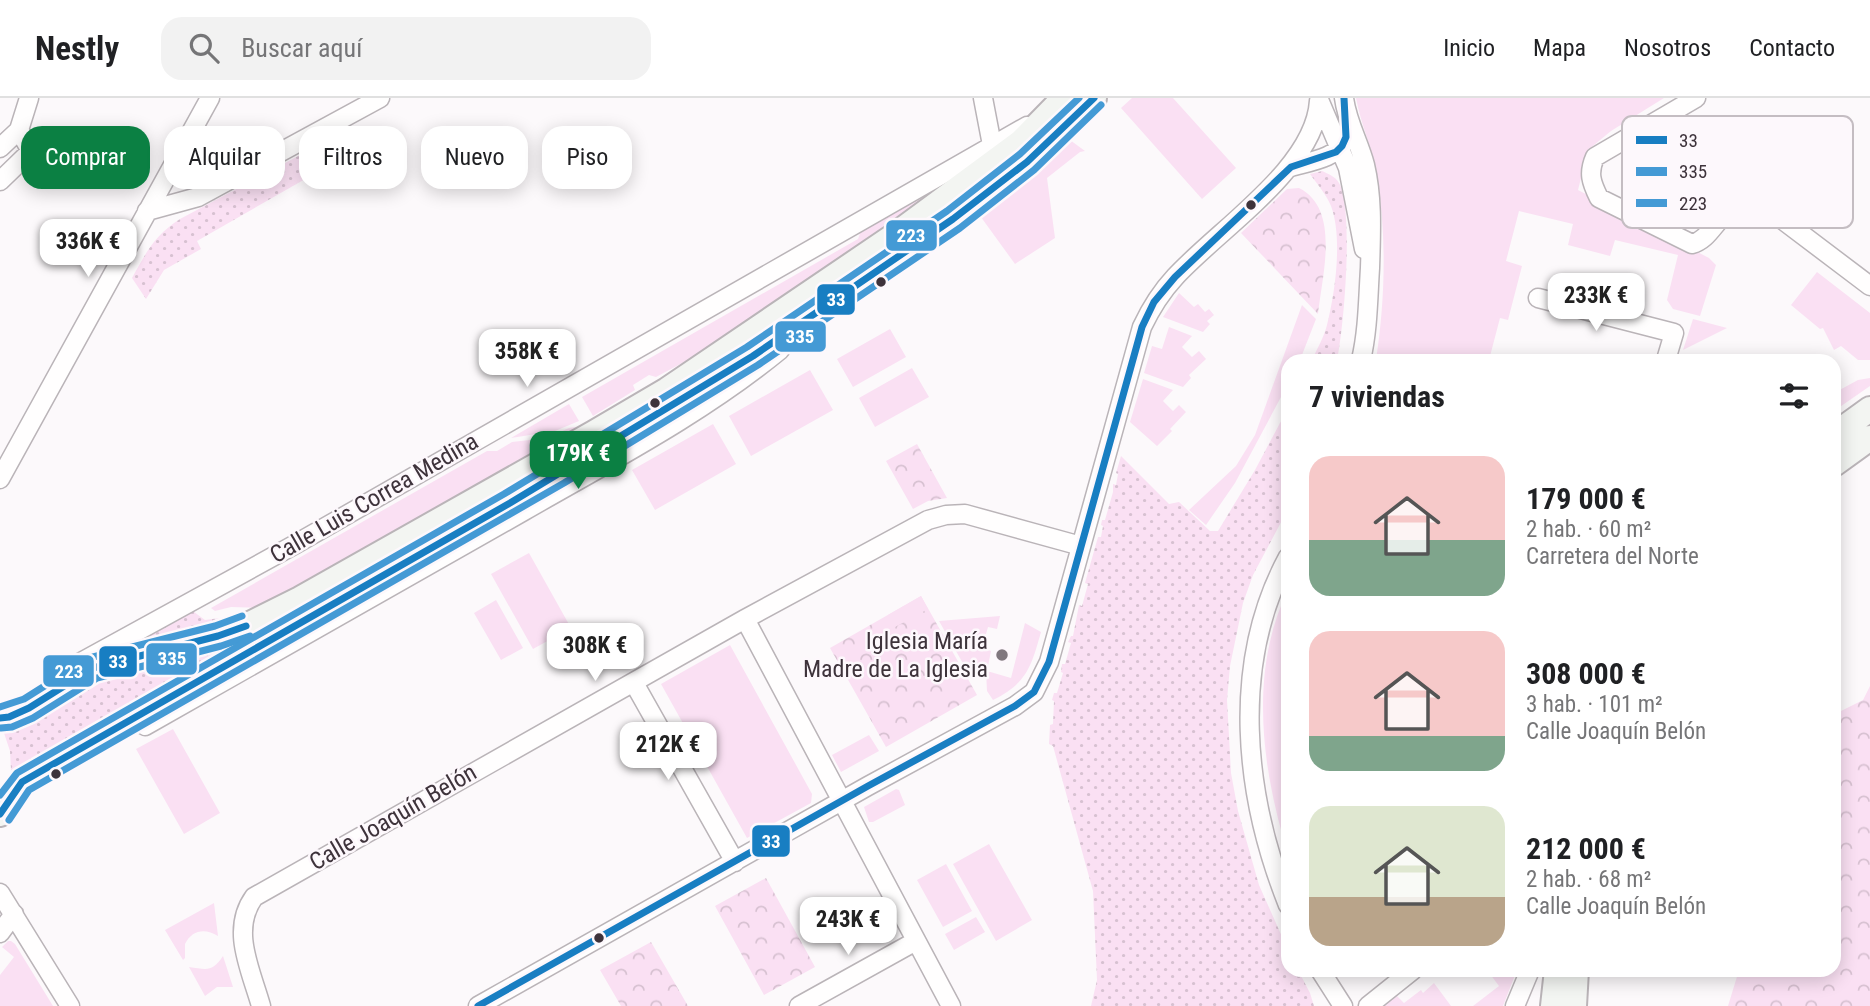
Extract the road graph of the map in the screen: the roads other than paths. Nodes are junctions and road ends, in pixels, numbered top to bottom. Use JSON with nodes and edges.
{"nodes":[{"id":1,"x":29,"y":98,"type":"edge"},
{"id":2,"x":210,"y":98,"type":"edge"},
{"id":3,"x":380,"y":98,"type":"edge"},
{"id":4,"x":983,"y":98,"type":"edge"},
{"id":5,"x":1094,"y":98,"type":"edge"},
{"id":6,"x":1696,"y":98,"type":"edge"},
{"id":7,"x":1318,"y":99,"type":"edge"},
{"id":8,"x":1059,"y":104,"type":"edge"},
{"id":9,"x":1345,"y":106,"type":"edge"},
{"id":10,"x":1665,"y":116,"type":"edge"},
{"id":11,"x":19,"y":130,"type":"junction"},
{"id":12,"x":1622,"y":141,"type":"edge"},
{"id":13,"x":992,"y":145,"type":"junction"},
{"id":14,"x":0,"y":148,"type":"edge"},
{"id":15,"x":1340,"y":148,"type":"junction"},
{"id":16,"x":1318,"y":159,"type":"junction"},
{"id":17,"x":1291,"y":167,"type":"junction"},
{"id":18,"x":1348,"y":168,"type":"junction"},
{"id":19,"x":0,"y":181,"type":"edge"},
{"id":20,"x":1622,"y":209,"type":"edge"},
{"id":21,"x":147,"y":211,"type":"junction"},
{"id":22,"x":1660,"y":228,"type":"edge"},
{"id":23,"x":1711,"y":228,"type":"edge"},
{"id":24,"x":1793,"y":228,"type":"edge"},
{"id":25,"x":1370,"y":269,"type":"junction"},
{"id":26,"x":1870,"y":286,"type":"edge"},
{"id":27,"x":1538,"y":298,"type":"dead end"},
{"id":28,"x":1362,"y":354,"type":"edge"},
{"id":29,"x":1668,"y":354,"type":"edge"},
{"id":30,"x":1870,"y":409,"type":"edge"},
{"id":31,"x":1841,"y":430,"type":"edge"},
{"id":32,"x":1870,"y":438,"type":"edge"},
{"id":33,"x":1841,"y":459,"type":"edge"},
{"id":34,"x":0,"y":479,"type":"edge"},
{"id":35,"x":1081,"y":546,"type":"junction"},
{"id":36,"x":1281,"y":569,"type":"edge"},
{"id":37,"x":745,"y":619,"type":"junction"},
{"id":38,"x":634,"y":683,"type":"junction"},
{"id":39,"x":29,"y":708,"type":"junction"},
{"id":40,"x":0,"y":718,"type":"edge"},
{"id":41,"x":842,"y":801,"type":"junction"},
{"id":42,"x":0,"y":814,"type":"edge"},
{"id":43,"x":735,"y":862,"type":"junction"},
{"id":44,"x":1281,"y":886,"type":"edge"},
{"id":45,"x":0,"y":893,"type":"edge"},
{"id":46,"x":14,"y":914,"type":"junction"},
{"id":47,"x":0,"y":933,"type":"edge"},
{"id":48,"x":916,"y":941,"type":"junction"},
{"id":49,"x":1324,"y":977,"type":"edge"},
{"id":50,"x":1404,"y":977,"type":"edge"},
{"id":51,"x":1527,"y":977,"type":"edge"},
{"id":52,"x":1556,"y":977,"type":"edge"},
{"id":53,"x":1576,"y":977,"type":"edge"},
{"id":54,"x":505,"y":1000,"type":"edge"},
{"id":55,"x":70,"y":1006,"type":"edge"},
{"id":56,"x":261,"y":1006,"type":"edge"},
{"id":57,"x":478,"y":1006,"type":"edge"},
{"id":58,"x":799,"y":1006,"type":"edge"},
{"id":59,"x":951,"y":1006,"type":"edge"},
{"id":60,"x":1343,"y":1006,"type":"edge"},
{"id":61,"x":1368,"y":1006,"type":"edge"},
{"id":62,"x":1515,"y":1006,"type":"edge"},
{"id":63,"x":1553,"y":1006,"type":"edge"},
{"id":64,"x":1574,"y":1006,"type":"edge"}],
"edges":[{"from":1,"to":11,"type":"street"},
{"from":2,"to":21,"type":"street"},
{"from":3,"to":21,"type":"street"},
{"from":4,"to":13,"type":"street"},
{"from":5,"to":42,"type":"street"},
{"from":6,"to":10,"type":"street"},
{"from":7,"to":15,"type":"street"},
{"from":7,"to":17,"type":"street"},
{"from":8,"to":13,"type":"street","name":"Calle Luis Correa Medina"},
{"from":8,"to":39,"type":"street"},
{"from":9,"to":15,"type":"street"},
{"from":9,"to":25,"type":"street"},
{"from":11,"to":14,"type":"street"},
{"from":11,"to":19,"type":"street"},
{"from":12,"to":20,"type":"street"},
{"from":13,"to":39,"type":"street","name":"Calle Luis Correa Medina"},
{"from":15,"to":16,"type":"street"},
{"from":15,"to":18,"type":"street"},
{"from":16,"to":17,"type":"street"},
{"from":16,"to":18,"type":"street"},
{"from":17,"to":35,"type":"street"},
{"from":18,"to":25,"type":"street"},
{"from":21,"to":34,"type":"street"},
{"from":22,"to":23,"type":"street"},
{"from":24,"to":26,"type":"street"},
{"from":25,"to":28,"type":"street"},
{"from":27,"to":29,"type":"street"},
{"from":30,"to":31,"type":"street"},
{"from":32,"to":33,"type":"street"},
{"from":35,"to":37,"type":"street","name":"Calle Joaquín Belón"},
{"from":35,"to":41,"type":"street"},
{"from":36,"to":44,"type":"street"},
{"from":37,"to":38,"type":"street","name":"Calle Joaquín Belón"},
{"from":37,"to":41,"type":"street"},
{"from":38,"to":43,"type":"street"},
{"from":38,"to":56,"type":"street","name":"Calle Joaquín Belón"},
{"from":39,"to":40,"type":"street"},
{"from":41,"to":43,"type":"street"},
{"from":41,"to":48,"type":"street"},
{"from":43,"to":54,"type":"street"},
{"from":45,"to":46,"type":"street"},
{"from":46,"to":47,"type":"street"},
{"from":46,"to":55,"type":"street"},
{"from":48,"to":58,"type":"street"},
{"from":48,"to":59,"type":"street"},
{"from":49,"to":60,"type":"street"},
{"from":50,"to":61,"type":"street"},
{"from":51,"to":62,"type":"street"},
{"from":52,"to":63,"type":"street"},
{"from":53,"to":64,"type":"street"},
{"from":54,"to":57,"type":"street"}]}
